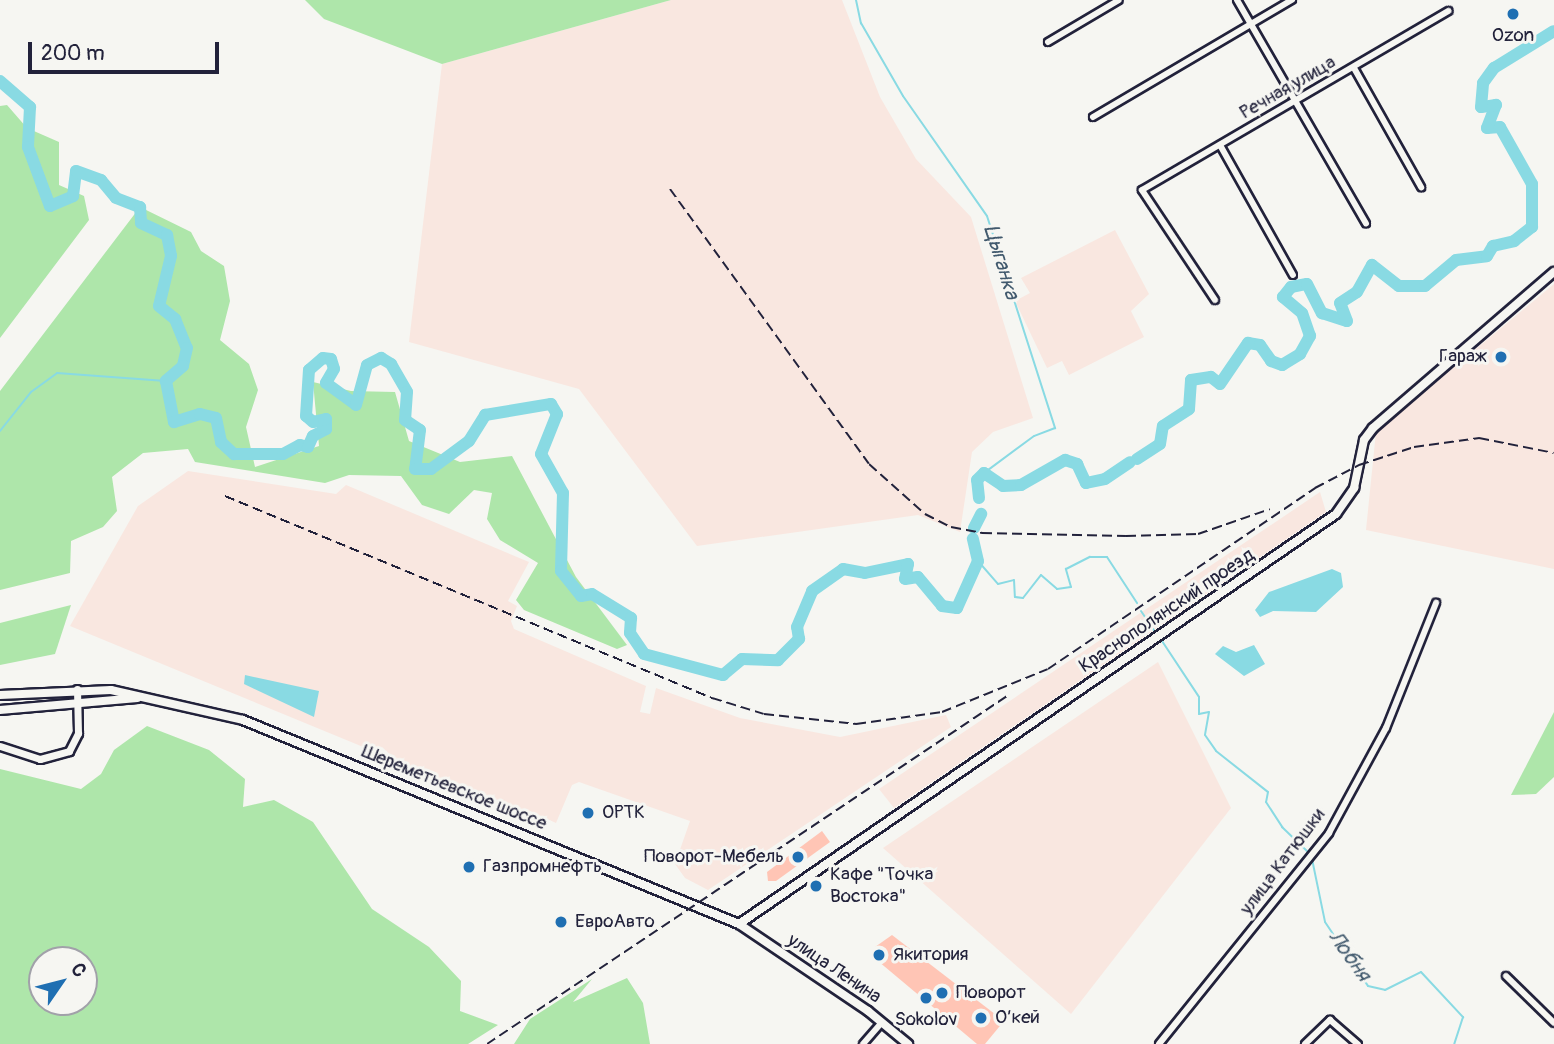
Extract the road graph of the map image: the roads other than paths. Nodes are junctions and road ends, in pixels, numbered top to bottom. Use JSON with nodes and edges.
{"nodes":[{"id":1,"x":1119,"y":0,"type":"edge"},
{"id":2,"x":1237,"y":0,"type":"edge"},
{"id":3,"x":1292,"y":0,"type":"edge"},
{"id":4,"x":1448,"y":11,"type":"dead end"},
{"id":5,"x":1251,"y":24,"type":"junction"},
{"id":6,"x":1048,"y":42,"type":"dead end"},
{"id":7,"x":1354,"y":68,"type":"junction"},
{"id":8,"x":1298,"y":100,"type":"junction"},
{"id":9,"x":1093,"y":117,"type":"dead end"},
{"id":10,"x":1220,"y":145,"type":"junction"},
{"id":11,"x":1421,"y":187,"type":"dead end"},
{"id":12,"x":1366,"y":223,"type":"dead end"},
{"id":13,"x":1554,"y":272,"type":"edge"},
{"id":14,"x":1293,"y":275,"type":"dead end"},
{"id":15,"x":1215,"y":300,"type":"dead end"},
{"id":16,"x":1436,"y":603,"type":"dead end"},
{"id":17,"x":77,"y":689,"type":"junction"},
{"id":18,"x":0,"y":695,"type":"edge"},
{"id":19,"x":151,"y":696,"type":"junction"},
{"id":20,"x":78,"y":702,"type":"junction"},
{"id":21,"x":0,"y":710,"type":"edge"},
{"id":22,"x":0,"y":746,"type":"edge"},
{"id":23,"x":739,"y":924,"type":"junction"},
{"id":24,"x":1506,"y":976,"type":"dead end"},
{"id":25,"x":882,"y":1022,"type":"junction"},
{"id":26,"x":1554,"y":1023,"type":"edge"},
{"id":27,"x":863,"y":1044,"type":"edge"},
{"id":28,"x":908,"y":1044,"type":"edge"},
{"id":29,"x":1159,"y":1044,"type":"edge"},
{"id":30,"x":1306,"y":1044,"type":"edge"},
{"id":31,"x":1358,"y":1044,"type":"edge"}],
"edges":[{"from":1,"to":6,"type":"street"},
{"from":2,"to":5,"type":"street"},
{"from":3,"to":5,"type":"street"},
{"from":4,"to":7,"type":"street","name":"Речная улица"},
{"from":5,"to":8,"type":"street"},
{"from":5,"to":9,"type":"street"},
{"from":7,"to":8,"type":"street","name":"Речная улица"},
{"from":7,"to":11,"type":"street"},
{"from":8,"to":10,"type":"street","name":"Речная улица"},
{"from":8,"to":12,"type":"street"},
{"from":10,"to":14,"type":"street"},
{"from":10,"to":15,"type":"street","name":"Речная улица"},
{"from":13,"to":23,"type":"main road","name":"Краснополянский проезд"},
{"from":16,"to":29,"type":"street","name":"улица Катюшки"},
{"from":17,"to":18,"type":"main road"},
{"from":17,"to":19,"type":"main road"},
{"from":17,"to":20,"type":"street"},
{"from":19,"to":20,"type":"main road"},
{"from":19,"to":23,"type":"main road","name":"Шереметьевское шоссе"},
{"from":20,"to":21,"type":"main road"},
{"from":20,"to":22,"type":"street"},
{"from":23,"to":25,"type":"main road","name":"улица Ленина"},
{"from":24,"to":26,"type":"street"},
{"from":25,"to":27,"type":"street"},
{"from":25,"to":28,"type":"main road","name":"улица Ленина"},
{"from":30,"to":31,"type":"street"}]}
